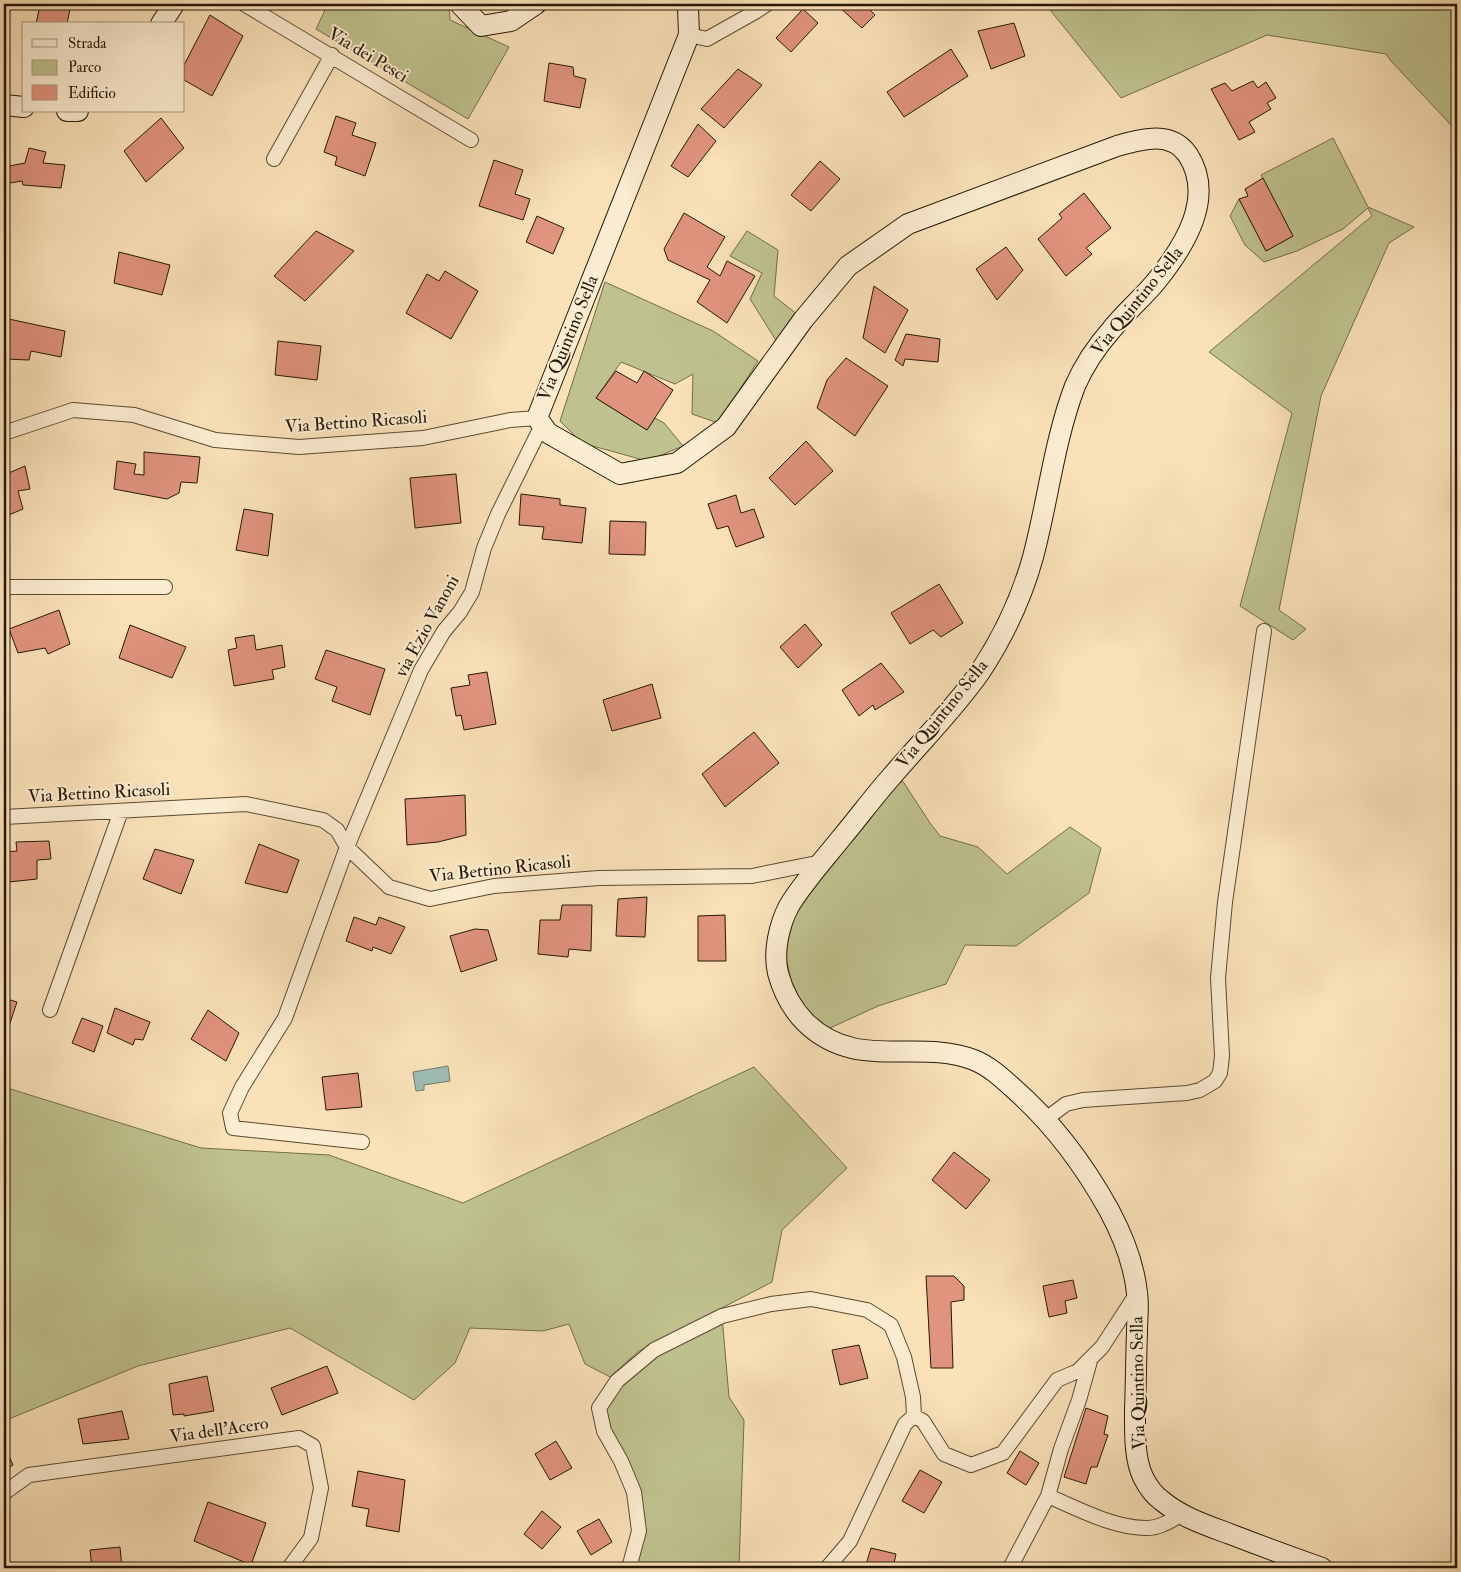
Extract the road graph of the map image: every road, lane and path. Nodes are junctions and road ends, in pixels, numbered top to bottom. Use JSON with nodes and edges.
{"nodes":[{"id":1,"x":174,"y":4,"type":"edge"},
{"id":2,"x":244,"y":4,"type":"edge"},
{"id":3,"x":460,"y":4,"type":"edge"},
{"id":4,"x":536,"y":4,"type":"edge"},
{"id":5,"x":686,"y":4,"type":"edge"},
{"id":6,"x":767,"y":4,"type":"edge"},
{"id":7,"x":161,"y":22,"type":"edge"},
{"id":8,"x":689,"y":35,"type":"junction"},
{"id":9,"x":332,"y":55,"type":"junction"},
{"id":10,"x":4,"y":105,"type":"edge"},
{"id":11,"x":22,"y":107,"type":"edge"},
{"id":12,"x":471,"y":140,"type":"dead end"},
{"id":13,"x":274,"y":159,"type":"dead end"},
{"id":14,"x":539,"y":421,"type":"junction"},
{"id":15,"x":4,"y":433,"type":"edge"},
{"id":16,"x":165,"y":586,"type":"dead end"},
{"id":17,"x":4,"y":587,"type":"edge"},
{"id":18,"x":1264,"y":631,"type":"dead end"},
{"id":19,"x":121,"y":811,"type":"junction"},
{"id":20,"x":4,"y":817,"type":"edge"},
{"id":21,"x":347,"y":847,"type":"junction"},
{"id":22,"x":822,"y":862,"type":"junction"},
{"id":23,"x":50,"y":1010,"type":"dead end"},
{"id":24,"x":1046,"y":1119,"type":"junction"},
{"id":25,"x":362,"y":1142,"type":"dead end"},
{"id":26,"x":1137,"y":1294,"type":"junction"},
{"id":27,"x":1091,"y":1358,"type":"junction"},
{"id":28,"x":914,"y":1416,"type":"junction"},
{"id":29,"x":4,"y":1493,"type":"edge"},
{"id":30,"x":1048,"y":1496,"type":"junction"},
{"id":31,"x":1181,"y":1515,"type":"junction"},
{"id":32,"x":289,"y":1568,"type":"edge"},
{"id":33,"x":629,"y":1568,"type":"edge"},
{"id":34,"x":827,"y":1568,"type":"edge"},
{"id":35,"x":1010,"y":1568,"type":"edge"},
{"id":36,"x":1322,"y":1568,"type":"edge"}],
"edges":[{"from":1,"to":7,"type":"street"},
{"from":2,"to":9,"type":"street","name":"Via dei Pesci"},
{"from":3,"to":4,"type":"street"},
{"from":5,"to":8,"type":"street","name":"Via Quintino Sella"},
{"from":6,"to":8,"type":"street"},
{"from":8,"to":14,"type":"street","name":"Via Quintino Sella"},
{"from":9,"to":12,"type":"street","name":"Via dei Pesci"},
{"from":9,"to":13,"type":"street"},
{"from":10,"to":11,"type":"street"},
{"from":14,"to":15,"type":"street","name":"Via Bettino Ricasoli"},
{"from":14,"to":21,"type":"street","name":"via Ezio Vanoni"},
{"from":14,"to":22,"type":"street","name":"Via Quintino Sella"},
{"from":16,"to":17,"type":"street"},
{"from":18,"to":24,"type":"street"},
{"from":19,"to":20,"type":"street","name":"Via Bettino Ricasoli"},
{"from":19,"to":21,"type":"street","name":"Via Bettino Ricasoli"},
{"from":19,"to":23,"type":"street"},
{"from":21,"to":22,"type":"street","name":"Via Bettino Ricasoli"},
{"from":21,"to":25,"type":"street","name":"via Ezio Vanoni"},
{"from":22,"to":24,"type":"street","name":"Via Quintino Sella"},
{"from":24,"to":26,"type":"street","name":"Via Quintino Sella"},
{"from":26,"to":27,"type":"street","name":"Via Quintino Sella"},
{"from":26,"to":31,"type":"street","name":"Via Quintino Sella"},
{"from":27,"to":28,"type":"street","name":"Via Quintino Sella"},
{"from":27,"to":30,"type":"street"},
{"from":28,"to":33,"type":"street"},
{"from":28,"to":34,"type":"street"},
{"from":29,"to":32,"type":"street","name":"Via dell'Acero"},
{"from":30,"to":31,"type":"street"},
{"from":30,"to":35,"type":"street"},
{"from":31,"to":36,"type":"street","name":"Via Quintino Sella"}]}
